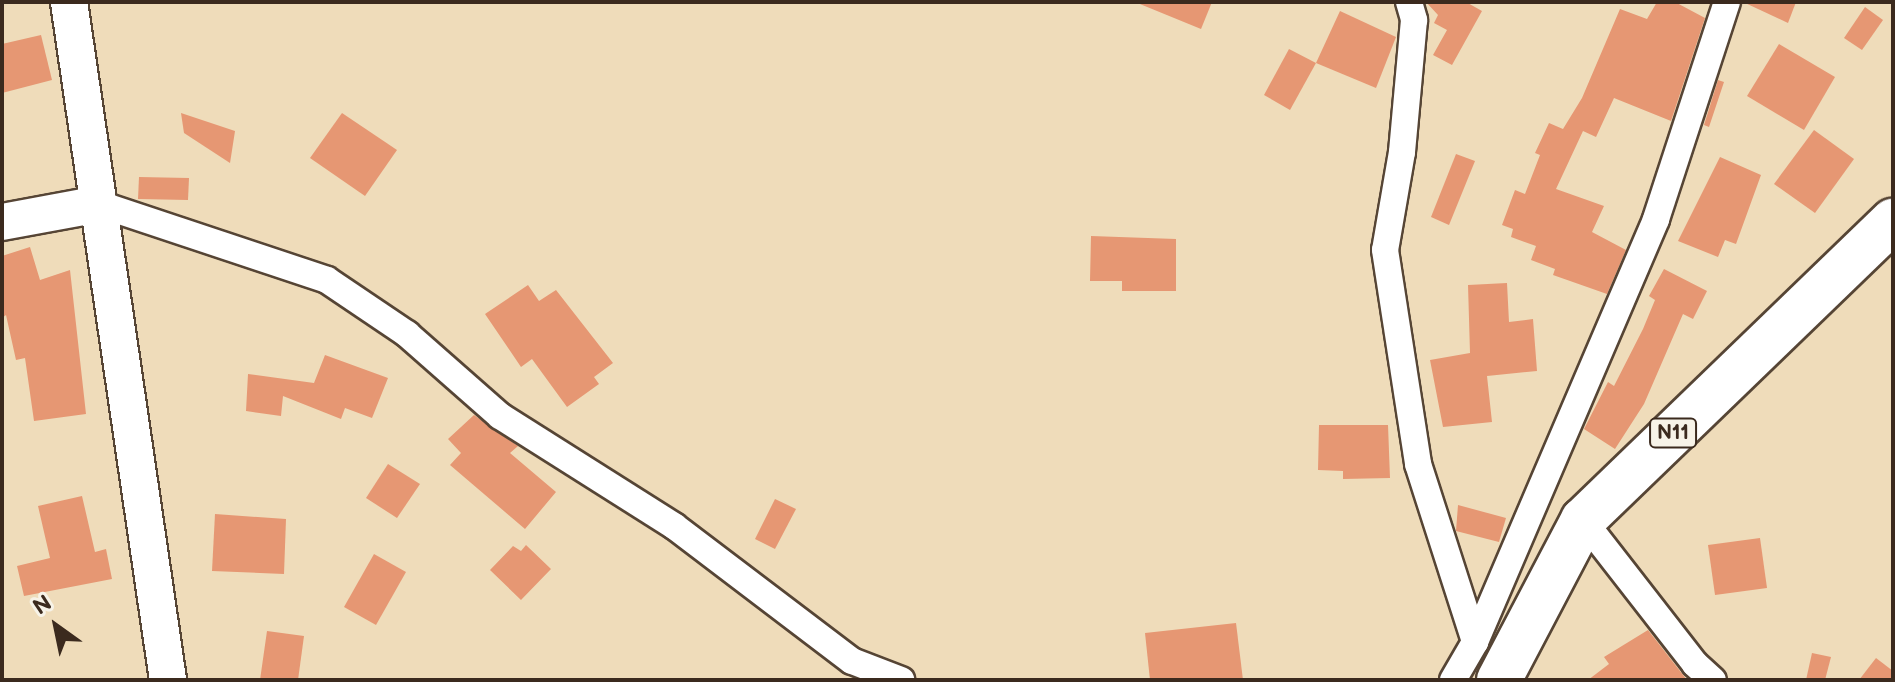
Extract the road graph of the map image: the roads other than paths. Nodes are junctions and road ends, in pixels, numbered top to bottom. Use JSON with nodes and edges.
{"nodes":[{"id":1,"x":69,"y":2,"type":"edge"},
{"id":2,"x":1409,"y":2,"type":"edge"},
{"id":3,"x":1727,"y":2,"type":"edge"},
{"id":4,"x":99,"y":204,"type":"junction"},
{"id":5,"x":1893,"y":221,"type":"edge"},
{"id":6,"x":2,"y":222,"type":"edge"},
{"id":7,"x":1583,"y":520,"type":"junction"},
{"id":8,"x":1475,"y":642,"type":"junction"},
{"id":9,"x":168,"y":680,"type":"edge"},
{"id":10,"x":901,"y":680,"type":"edge"},
{"id":11,"x":1453,"y":680,"type":"edge"},
{"id":12,"x":1499,"y":680,"type":"edge"},
{"id":13,"x":1713,"y":680,"type":"edge"}],
"edges":[{"from":1,"to":4,"type":"main road"},
{"from":2,"to":8,"type":"street"},
{"from":3,"to":8,"type":"street"},
{"from":4,"to":6,"type":"main road"},
{"from":4,"to":9,"type":"main road"},
{"from":4,"to":10,"type":"street"},
{"from":5,"to":7,"type":"highway","number":"N11"},
{"from":7,"to":12,"type":"highway","number":"N11"},
{"from":7,"to":13,"type":"street"},
{"from":8,"to":11,"type":"street"}]}
